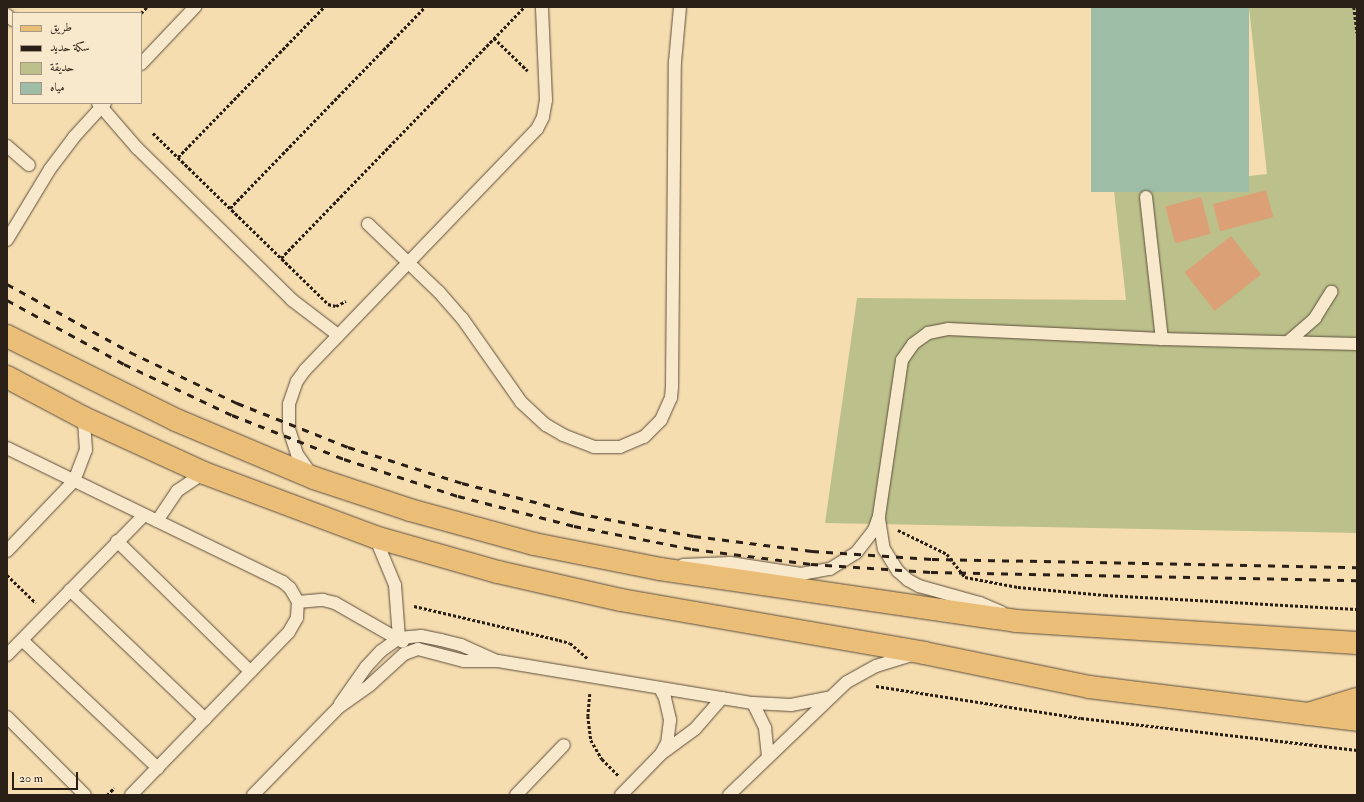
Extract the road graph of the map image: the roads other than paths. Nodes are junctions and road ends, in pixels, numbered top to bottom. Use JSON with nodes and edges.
{"nodes":[{"id":1,"x":196,"y":7,"type":"edge"},
{"id":2,"x":542,"y":7,"type":"edge"},
{"id":3,"x":680,"y":7,"type":"edge"},
{"id":4,"x":142,"y":63,"type":"edge"},
{"id":5,"x":102,"y":104,"type":"edge"},
{"id":6,"x":7,"y":146,"type":"edge"},
{"id":7,"x":29,"y":165,"type":"dead end"},
{"id":8,"x":1146,"y":197,"type":"dead end"},
{"id":9,"x":368,"y":224,"type":"dead end"},
{"id":10,"x":7,"y":240,"type":"edge"},
{"id":11,"x":409,"y":263,"type":"junction"},
{"id":12,"x":1331,"y":292,"type":"dead end"},
{"id":13,"x":338,"y":335,"type":"junction"},
{"id":14,"x":7,"y":336,"type":"edge"},
{"id":15,"x":1162,"y":339,"type":"junction"},
{"id":16,"x":1289,"y":341,"type":"junction"},
{"id":17,"x":1357,"y":344,"type":"edge"},
{"id":18,"x":7,"y":377,"type":"edge"},
{"id":19,"x":84,"y":418,"type":"junction"},
{"id":20,"x":7,"y":448,"type":"edge"},
{"id":21,"x":204,"y":473,"type":"junction"},
{"id":22,"x":314,"y":478,"type":"junction"},
{"id":23,"x":74,"y":481,"type":"junction"},
{"id":24,"x":144,"y":515,"type":"junction"},
{"id":25,"x":879,"y":518,"type":"junction"},
{"id":26,"x":157,"y":521,"type":"junction"},
{"id":27,"x":375,"y":537,"type":"junction"},
{"id":28,"x":117,"y":541,"type":"junction"},
{"id":29,"x":7,"y":551,"type":"edge"},
{"id":30,"x":660,"y":570,"type":"junction"},
{"id":31,"x":70,"y":590,"type":"junction"},
{"id":32,"x":298,"y":602,"type":"junction"},
{"id":33,"x":1016,"y":621,"type":"junction"},
{"id":34,"x":399,"y":638,"type":"junction"},
{"id":35,"x":22,"y":640,"type":"junction"},
{"id":36,"x":1357,"y":643,"type":"edge"},
{"id":37,"x":410,"y":651,"type":"junction"},
{"id":38,"x":924,"y":653,"type":"junction"},
{"id":39,"x":7,"y":655,"type":"edge"},
{"id":40,"x":498,"y":661,"type":"junction"},
{"id":41,"x":250,"y":672,"type":"junction"},
{"id":42,"x":660,"y":688,"type":"junction"},
{"id":43,"x":722,"y":698,"type":"junction"},
{"id":44,"x":828,"y":698,"type":"junction"},
{"id":45,"x":1357,"y":699,"type":"edge"},
{"id":46,"x":753,"y":703,"type":"junction"},
{"id":47,"x":339,"y":707,"type":"junction"},
{"id":48,"x":1308,"y":714,"type":"junction"},
{"id":49,"x":7,"y":717,"type":"edge"},
{"id":50,"x":205,"y":719,"type":"junction"},
{"id":51,"x":1357,"y":720,"type":"edge"},
{"id":52,"x":564,"y":745,"type":"dead end"},
{"id":53,"x":661,"y":754,"type":"junction"},
{"id":54,"x":768,"y":756,"type":"junction"},
{"id":55,"x":158,"y":768,"type":"junction"},
{"id":56,"x":85,"y":795,"type":"edge"},
{"id":57,"x":131,"y":795,"type":"edge"},
{"id":58,"x":253,"y":795,"type":"edge"},
{"id":59,"x":516,"y":795,"type":"edge"},
{"id":60,"x":621,"y":795,"type":"edge"},
{"id":61,"x":729,"y":795,"type":"edge"}],
"edges":[{"from":1,"to":4,"type":"lane"},
{"from":2,"to":11,"type":"lane"},
{"from":3,"to":11,"type":"lane"},
{"from":5,"to":10,"type":"lane"},
{"from":5,"to":13,"type":"lane"},
{"from":6,"to":7,"type":"lane"},
{"from":8,"to":15,"type":"lane"},
{"from":9,"to":11,"type":"lane"},
{"from":11,"to":13,"type":"lane"},
{"from":12,"to":16,"type":"lane"},
{"from":13,"to":22,"type":"lane"},
{"from":14,"to":22,"type":"main road"},
{"from":15,"to":16,"type":"lane"},
{"from":15,"to":25,"type":"lane"},
{"from":16,"to":17,"type":"lane"},
{"from":18,"to":19,"type":"main road"},
{"from":19,"to":21,"type":"main road"},
{"from":19,"to":23,"type":"lane"},
{"from":20,"to":23,"type":"lane"},
{"from":21,"to":26,"type":"lane"},
{"from":21,"to":27,"type":"main road"},
{"from":22,"to":30,"type":"main road"},
{"from":23,"to":24,"type":"lane"},
{"from":23,"to":29,"type":"lane"},
{"from":24,"to":26,"type":"lane"},
{"from":24,"to":28,"type":"lane"},
{"from":25,"to":30,"type":"lane"},
{"from":25,"to":33,"type":"lane"},
{"from":26,"to":32,"type":"lane"},
{"from":27,"to":34,"type":"lane"},
{"from":27,"to":38,"type":"main road"},
{"from":28,"to":31,"type":"lane"},
{"from":28,"to":41,"type":"lane"},
{"from":30,"to":33,"type":"main road"},
{"from":31,"to":35,"type":"lane"},
{"from":31,"to":50,"type":"lane"},
{"from":32,"to":34,"type":"lane"},
{"from":32,"to":41,"type":"lane"},
{"from":33,"to":36,"type":"main road"},
{"from":34,"to":37,"type":"lane"},
{"from":34,"to":40,"type":"lane"},
{"from":34,"to":47,"type":"lane"},
{"from":35,"to":39,"type":"lane"},
{"from":35,"to":55,"type":"lane"},
{"from":37,"to":40,"type":"lane"},
{"from":37,"to":47,"type":"lane"},
{"from":38,"to":44,"type":"lane"},
{"from":38,"to":48,"type":"main road"},
{"from":40,"to":42,"type":"lane"},
{"from":41,"to":50,"type":"lane"},
{"from":42,"to":43,"type":"lane"},
{"from":42,"to":53,"type":"lane"},
{"from":43,"to":46,"type":"lane"},
{"from":43,"to":53,"type":"lane"},
{"from":44,"to":46,"type":"lane"},
{"from":44,"to":54,"type":"lane"},
{"from":45,"to":48,"type":"main road"},
{"from":46,"to":54,"type":"lane"},
{"from":47,"to":58,"type":"lane"},
{"from":48,"to":51,"type":"main road"},
{"from":49,"to":56,"type":"lane"},
{"from":50,"to":55,"type":"lane"},
{"from":52,"to":59,"type":"lane"},
{"from":53,"to":60,"type":"lane"},
{"from":54,"to":61,"type":"lane"},
{"from":55,"to":57,"type":"lane"}]}
